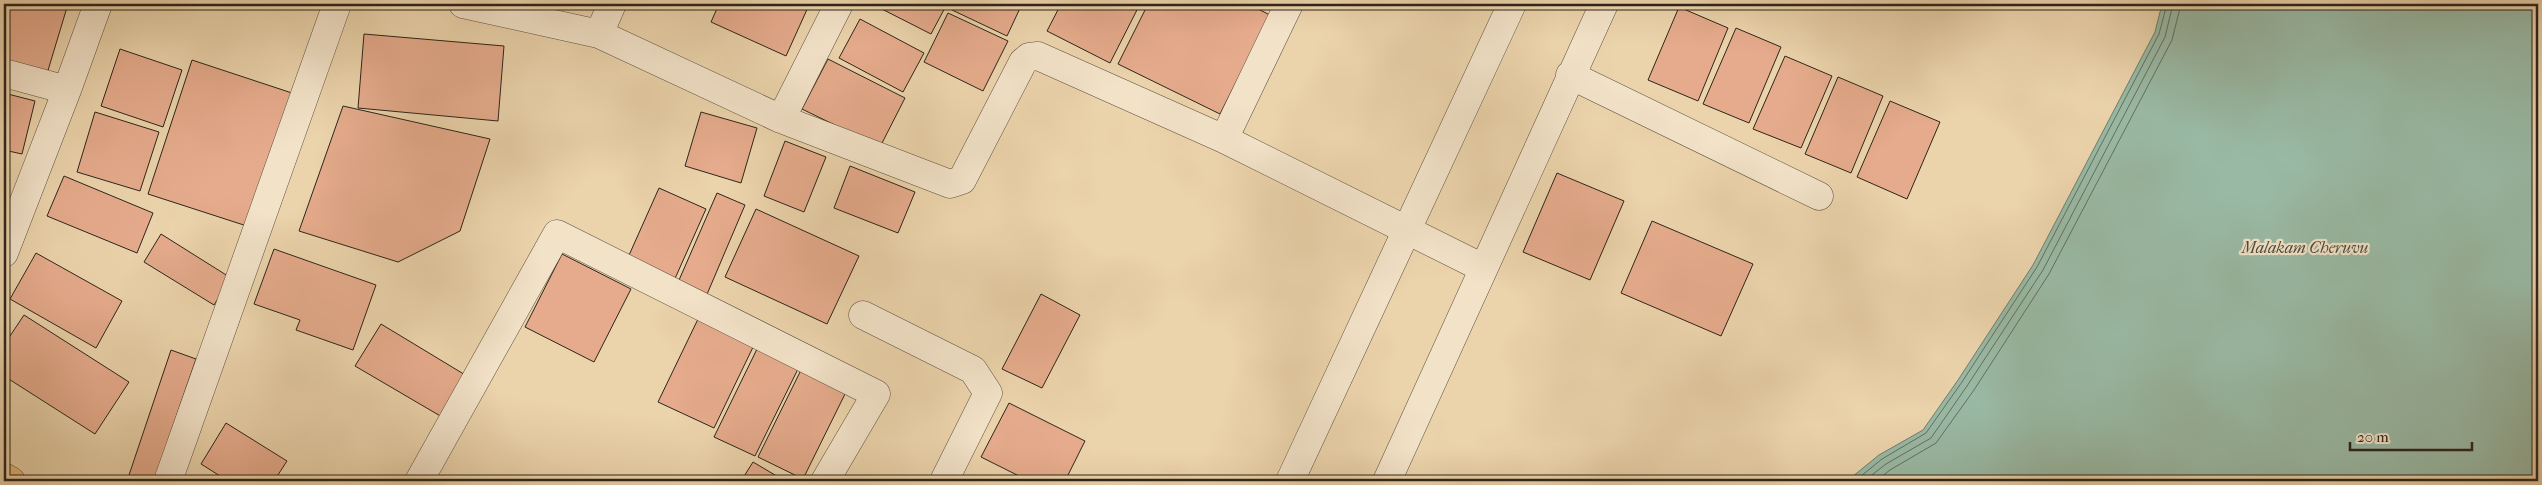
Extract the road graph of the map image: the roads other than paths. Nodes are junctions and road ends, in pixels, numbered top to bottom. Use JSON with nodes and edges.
{"nodes":[{"id":1,"x":98,"y":4,"type":"edge"},
{"id":2,"x":337,"y":4,"type":"edge"},
{"id":3,"x":463,"y":4,"type":"edge"},
{"id":4,"x":612,"y":4,"type":"edge"},
{"id":5,"x":839,"y":4,"type":"edge"},
{"id":6,"x":1289,"y":4,"type":"edge"},
{"id":7,"x":1512,"y":4,"type":"edge"},
{"id":8,"x":1604,"y":4,"type":"edge"},
{"id":9,"x":599,"y":34,"type":"junction"},
{"id":10,"x":4,"y":73,"type":"edge"},
{"id":11,"x":1570,"y":75,"type":"junction"},
{"id":12,"x":67,"y":90,"type":"junction"},
{"id":13,"x":782,"y":119,"type":"junction"},
{"id":14,"x":1224,"y":139,"type":"junction"},
{"id":15,"x":1819,"y":196,"type":"dead end"},
{"id":16,"x":1407,"y":229,"type":"junction"},
{"id":17,"x":4,"y":253,"type":"edge"},
{"id":18,"x":1483,"y":268,"type":"junction"},
{"id":19,"x":863,"y":315,"type":"dead end"},
{"id":20,"x":4,"y":477,"type":"edge"},
{"id":21,"x":11,"y":481,"type":"edge"},
{"id":22,"x":168,"y":481,"type":"edge"},
{"id":23,"x":419,"y":481,"type":"edge"},
{"id":24,"x":825,"y":481,"type":"edge"},
{"id":25,"x":944,"y":481,"type":"edge"},
{"id":26,"x":1290,"y":481,"type":"edge"},
{"id":27,"x":1387,"y":481,"type":"edge"}],
"edges":[{"from":1,"to":12,"type":"street"},
{"from":2,"to":22,"type":"street"},
{"from":3,"to":9,"type":"street"},
{"from":4,"to":9,"type":"street"},
{"from":5,"to":13,"type":"street"},
{"from":6,"to":14,"type":"street"},
{"from":7,"to":16,"type":"street"},
{"from":8,"to":11,"type":"street"},
{"from":9,"to":13,"type":"street"},
{"from":10,"to":12,"type":"street"},
{"from":11,"to":15,"type":"street"},
{"from":11,"to":18,"type":"street"},
{"from":12,"to":17,"type":"street"},
{"from":13,"to":14,"type":"street"},
{"from":14,"to":16,"type":"street"},
{"from":16,"to":18,"type":"street"},
{"from":16,"to":26,"type":"street"},
{"from":18,"to":27,"type":"street"},
{"from":19,"to":25,"type":"street"},
{"from":20,"to":21,"type":"main road"},
{"from":23,"to":24,"type":"street"}]}
